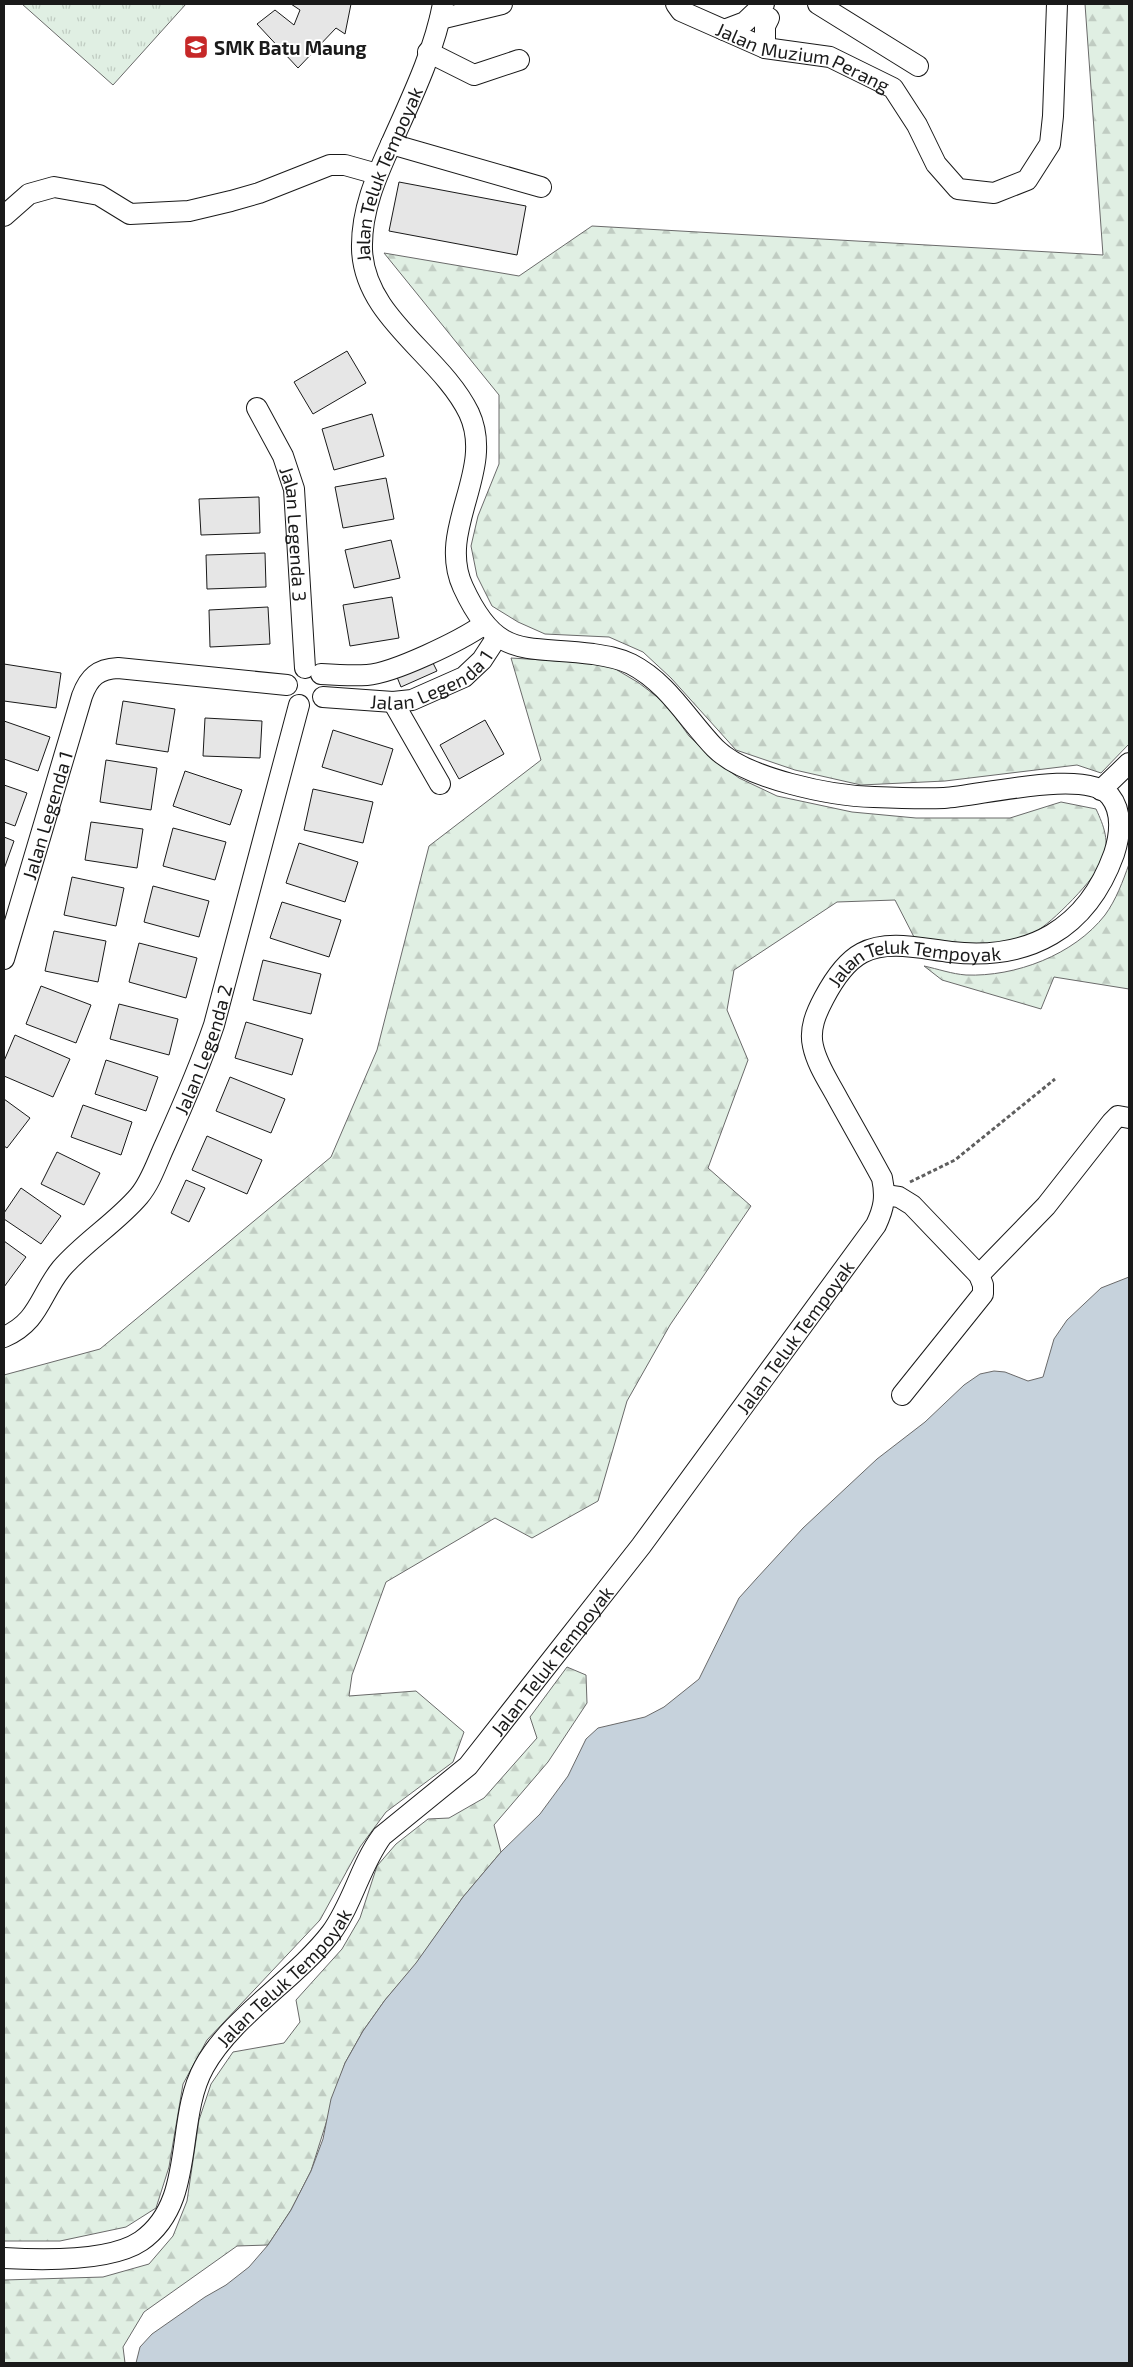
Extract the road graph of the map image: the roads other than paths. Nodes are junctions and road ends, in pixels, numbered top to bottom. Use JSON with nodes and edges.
{"nodes":[{"id":1,"x":502,"y":4,"type":"edge"},
{"id":2,"x":676,"y":4,"type":"edge"},
{"id":3,"x":818,"y":4,"type":"edge"},
{"id":4,"x":1057,"y":4,"type":"edge"},
{"id":5,"x":442,"y":11,"type":"edge"},
{"id":6,"x":767,"y":11,"type":"edge"},
{"id":7,"x":724,"y":30,"type":"junction"},
{"id":8,"x":764,"y":48,"type":"junction"},
{"id":9,"x":428,"y":52,"type":"junction"},
{"id":10,"x":519,"y":60,"type":"dead end"},
{"id":11,"x":918,"y":66,"type":"dead end"},
{"id":12,"x":391,"y":144,"type":"junction"},
{"id":13,"x":376,"y":174,"type":"junction"},
{"id":14,"x":541,"y":187,"type":"dead end"},
{"id":15,"x":4,"y":216,"type":"edge"},
{"id":16,"x":257,"y":408,"type":"dead end"},
{"id":17,"x":490,"y":631,"type":"junction"},
{"id":18,"x":313,"y":671,"type":"junction"},
{"id":19,"x":287,"y":685,"type":"junction"},
{"id":20,"x":323,"y":697,"type":"junction"},
{"id":21,"x":393,"y":702,"type":"junction"},
{"id":22,"x":299,"y":705,"type":"junction"},
{"id":23,"x":1129,"y":762,"type":"edge"},
{"id":24,"x":440,"y":784,"type":"dead end"},
{"id":25,"x":1102,"y":790,"type":"junction"},
{"id":26,"x":4,"y":959,"type":"edge"},
{"id":27,"x":1129,"y":1118,"type":"edge"},
{"id":28,"x":885,"y":1195,"type":"junction"},
{"id":29,"x":979,"y":1276,"type":"junction"},
{"id":30,"x":4,"y":1337,"type":"edge"},
{"id":31,"x":902,"y":1396,"type":"dead end"},
{"id":32,"x":4,"y":2258,"type":"edge"}],
"edges":[{"from":1,"to":5,"type":"street"},
{"from":2,"to":7,"type":"street","name":"Jalan Muzium Perang"},
{"from":3,"to":11,"type":"street"},
{"from":4,"to":8,"type":"street","name":"Jalan Muzium Perang"},
{"from":5,"to":9,"type":"street","name":"Jalan Teluk Tempoyak"},
{"from":6,"to":7,"type":"street"},
{"from":6,"to":8,"type":"street"},
{"from":7,"to":8,"type":"street","name":"Jalan Muzium Perang"},
{"from":9,"to":10,"type":"street"},
{"from":9,"to":12,"type":"street","name":"Jalan Teluk Tempoyak"},
{"from":12,"to":13,"type":"street","name":"Jalan Teluk Tempoyak"},
{"from":12,"to":14,"type":"street"},
{"from":13,"to":15,"type":"street"},
{"from":13,"to":17,"type":"street","name":"Jalan Teluk Tempoyak"},
{"from":16,"to":18,"type":"street","name":"Jalan Legenda 3"},
{"from":17,"to":18,"type":"street","name":"Jalan Legenda 1"},
{"from":17,"to":21,"type":"street","name":"Jalan Legenda 1"},
{"from":17,"to":25,"type":"street"},
{"from":18,"to":19,"type":"street"},
{"from":18,"to":20,"type":"street"},
{"from":19,"to":22,"type":"street"},
{"from":19,"to":26,"type":"street","name":"Jalan Legenda 1"},
{"from":20,"to":21,"type":"street","name":"Jalan Legenda 1"},
{"from":20,"to":22,"type":"street"},
{"from":21,"to":24,"type":"street"},
{"from":22,"to":30,"type":"street","name":"Jalan Legenda 2"},
{"from":23,"to":25,"type":"street"},
{"from":25,"to":28,"type":"street","name":"Jalan Teluk Tempoyak"},
{"from":27,"to":29,"type":"street"},
{"from":28,"to":29,"type":"street"},
{"from":28,"to":32,"type":"street","name":"Jalan Teluk Tempoyak"},
{"from":29,"to":31,"type":"street"}]}
